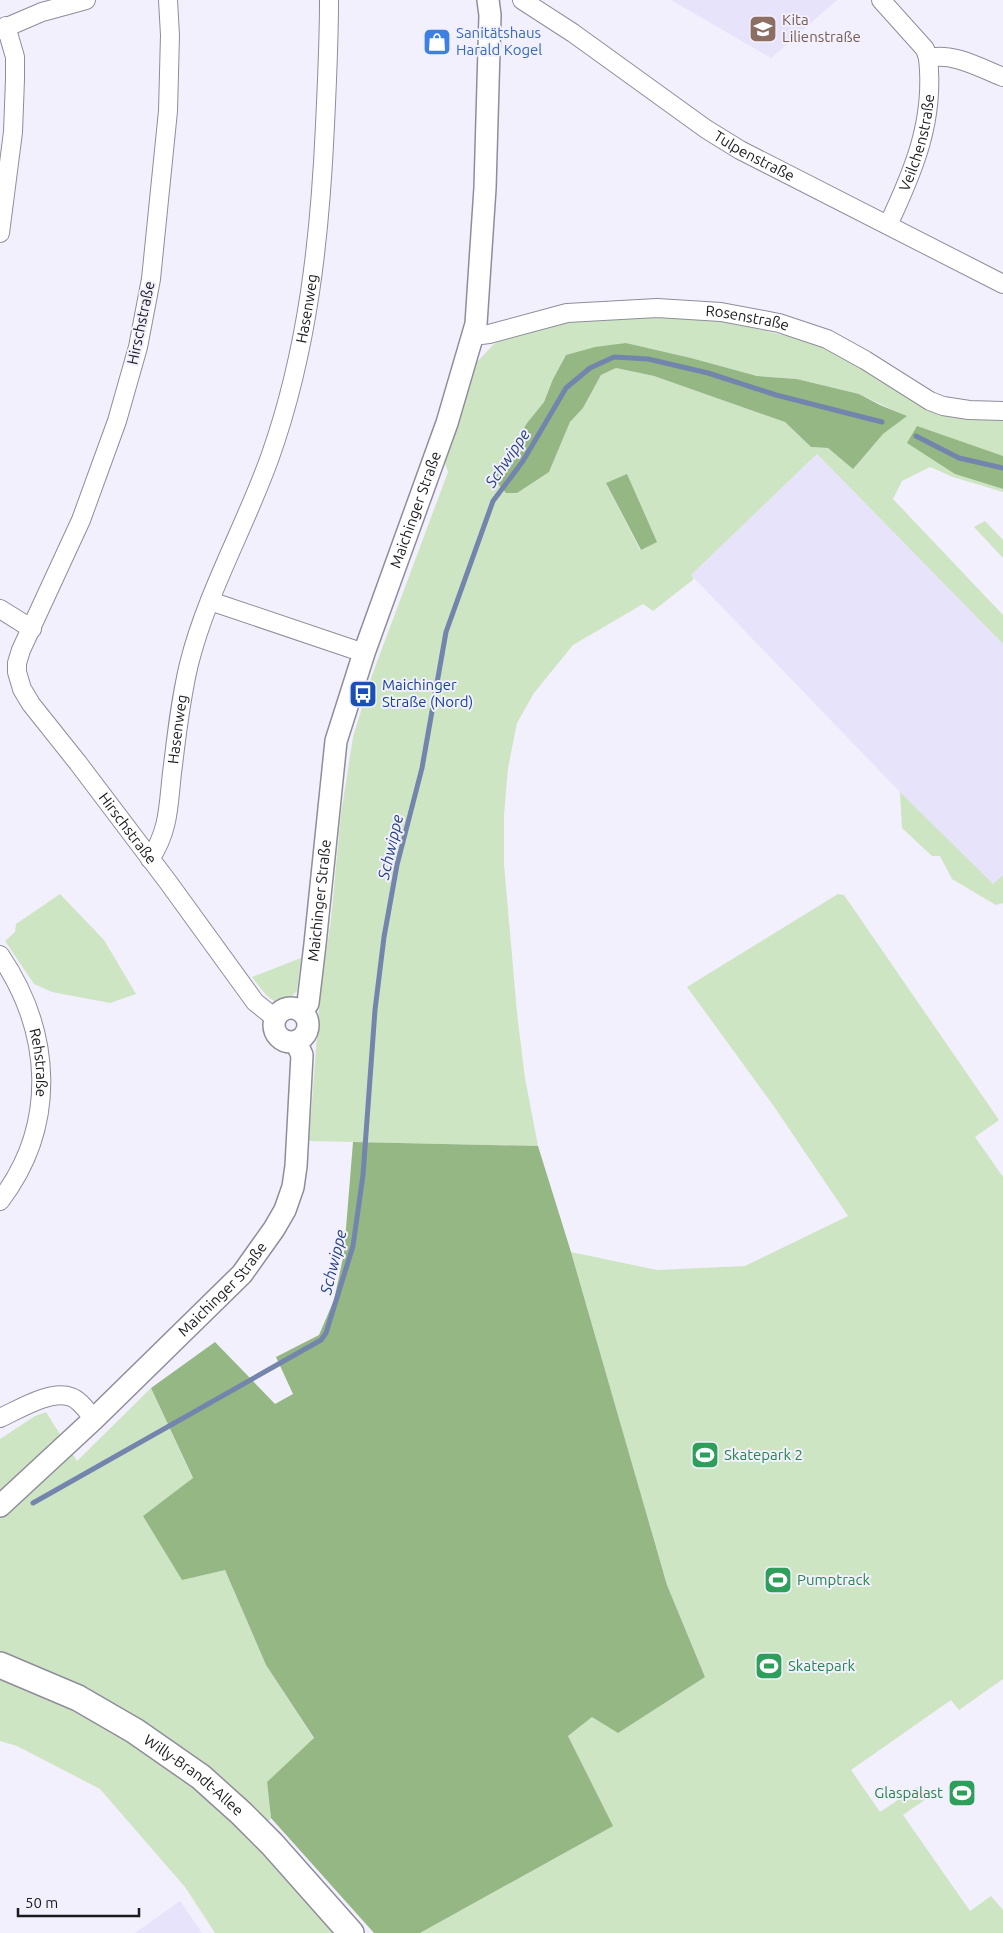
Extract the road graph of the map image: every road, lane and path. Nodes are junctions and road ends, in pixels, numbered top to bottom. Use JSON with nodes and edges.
{"nodes":[{"id":1,"x":86,"y":0,"type":"edge"},
{"id":2,"x":168,"y":0,"type":"edge"},
{"id":3,"x":329,"y":0,"type":"edge"},
{"id":4,"x":488,"y":0,"type":"edge"},
{"id":5,"x":522,"y":0,"type":"edge"},
{"id":6,"x":881,"y":0,"type":"edge"},
{"id":7,"x":3,"y":28,"type":"edge"},
{"id":8,"x":928,"y":58,"type":"junction"},
{"id":9,"x":1003,"y":77,"type":"edge"},
{"id":10,"x":888,"y":225,"type":"junction"},
{"id":11,"x":0,"y":233,"type":"edge"},
{"id":12,"x":1003,"y":284,"type":"edge"},
{"id":13,"x":473,"y":336,"type":"junction"},
{"id":14,"x":1003,"y":411,"type":"edge"},
{"id":15,"x":210,"y":601,"type":"junction"},
{"id":16,"x":0,"y":609,"type":"edge"},
{"id":17,"x":32,"y":629,"type":"junction"},
{"id":18,"x":364,"y":653,"type":"junction"},
{"id":19,"x":150,"y":858,"type":"junction"},
{"id":20,"x":0,"y":955,"type":"edge"},
{"id":21,"x":302,"y":1012,"type":"junction"},
{"id":22,"x":275,"y":1018,"type":"junction"},
{"id":23,"x":296,"y":1042,"type":"junction"},
{"id":24,"x":0,"y":1201,"type":"edge"},
{"id":25,"x":0,"y":1418,"type":"edge"},
{"id":26,"x":94,"y":1418,"type":"junction"},
{"id":27,"x":0,"y":1506,"type":"edge"},
{"id":28,"x":0,"y":1665,"type":"edge"},
{"id":29,"x":351,"y":1933,"type":"edge"}],
"edges":[{"from":1,"to":7,"type":"street"},
{"from":2,"to":17,"type":"street","name":"Hirschstraße"},
{"from":3,"to":15,"type":"street","name":"Hasenweg"},
{"from":4,"to":13,"type":"street","name":"Maichinger Straße"},
{"from":5,"to":10,"type":"street","name":"Tulpenstraße"},
{"from":6,"to":8,"type":"street"},
{"from":7,"to":11,"type":"street"},
{"from":8,"to":9,"type":"street"},
{"from":8,"to":10,"type":"street","name":"Veilchenstraße"},
{"from":10,"to":12,"type":"street","name":"Tulpenstraße"},
{"from":13,"to":14,"type":"street","name":"Rosenstraße"},
{"from":13,"to":18,"type":"street","name":"Maichinger Straße"},
{"from":15,"to":18,"type":"street"},
{"from":15,"to":19,"type":"street","name":"Hasenweg"},
{"from":16,"to":17,"type":"street"},
{"from":17,"to":19,"type":"street","name":"Hirschstraße"},
{"from":18,"to":21,"type":"street","name":"Maichinger Straße"},
{"from":19,"to":22,"type":"street","name":"Hirschstraße"},
{"from":20,"to":24,"type":"street","name":"Rehstraße"},
{"from":21,"to":22,"type":"street"},
{"from":21,"to":23,"type":"street","name":"Maichinger Straße"},
{"from":22,"to":23,"type":"street"},
{"from":23,"to":26,"type":"street","name":"Maichinger Straße"},
{"from":25,"to":26,"type":"street"},
{"from":26,"to":27,"type":"street","name":"Maichinger Straße"},
{"from":28,"to":29,"type":"main road","name":"Willy-Brandt-Allee"}]}
